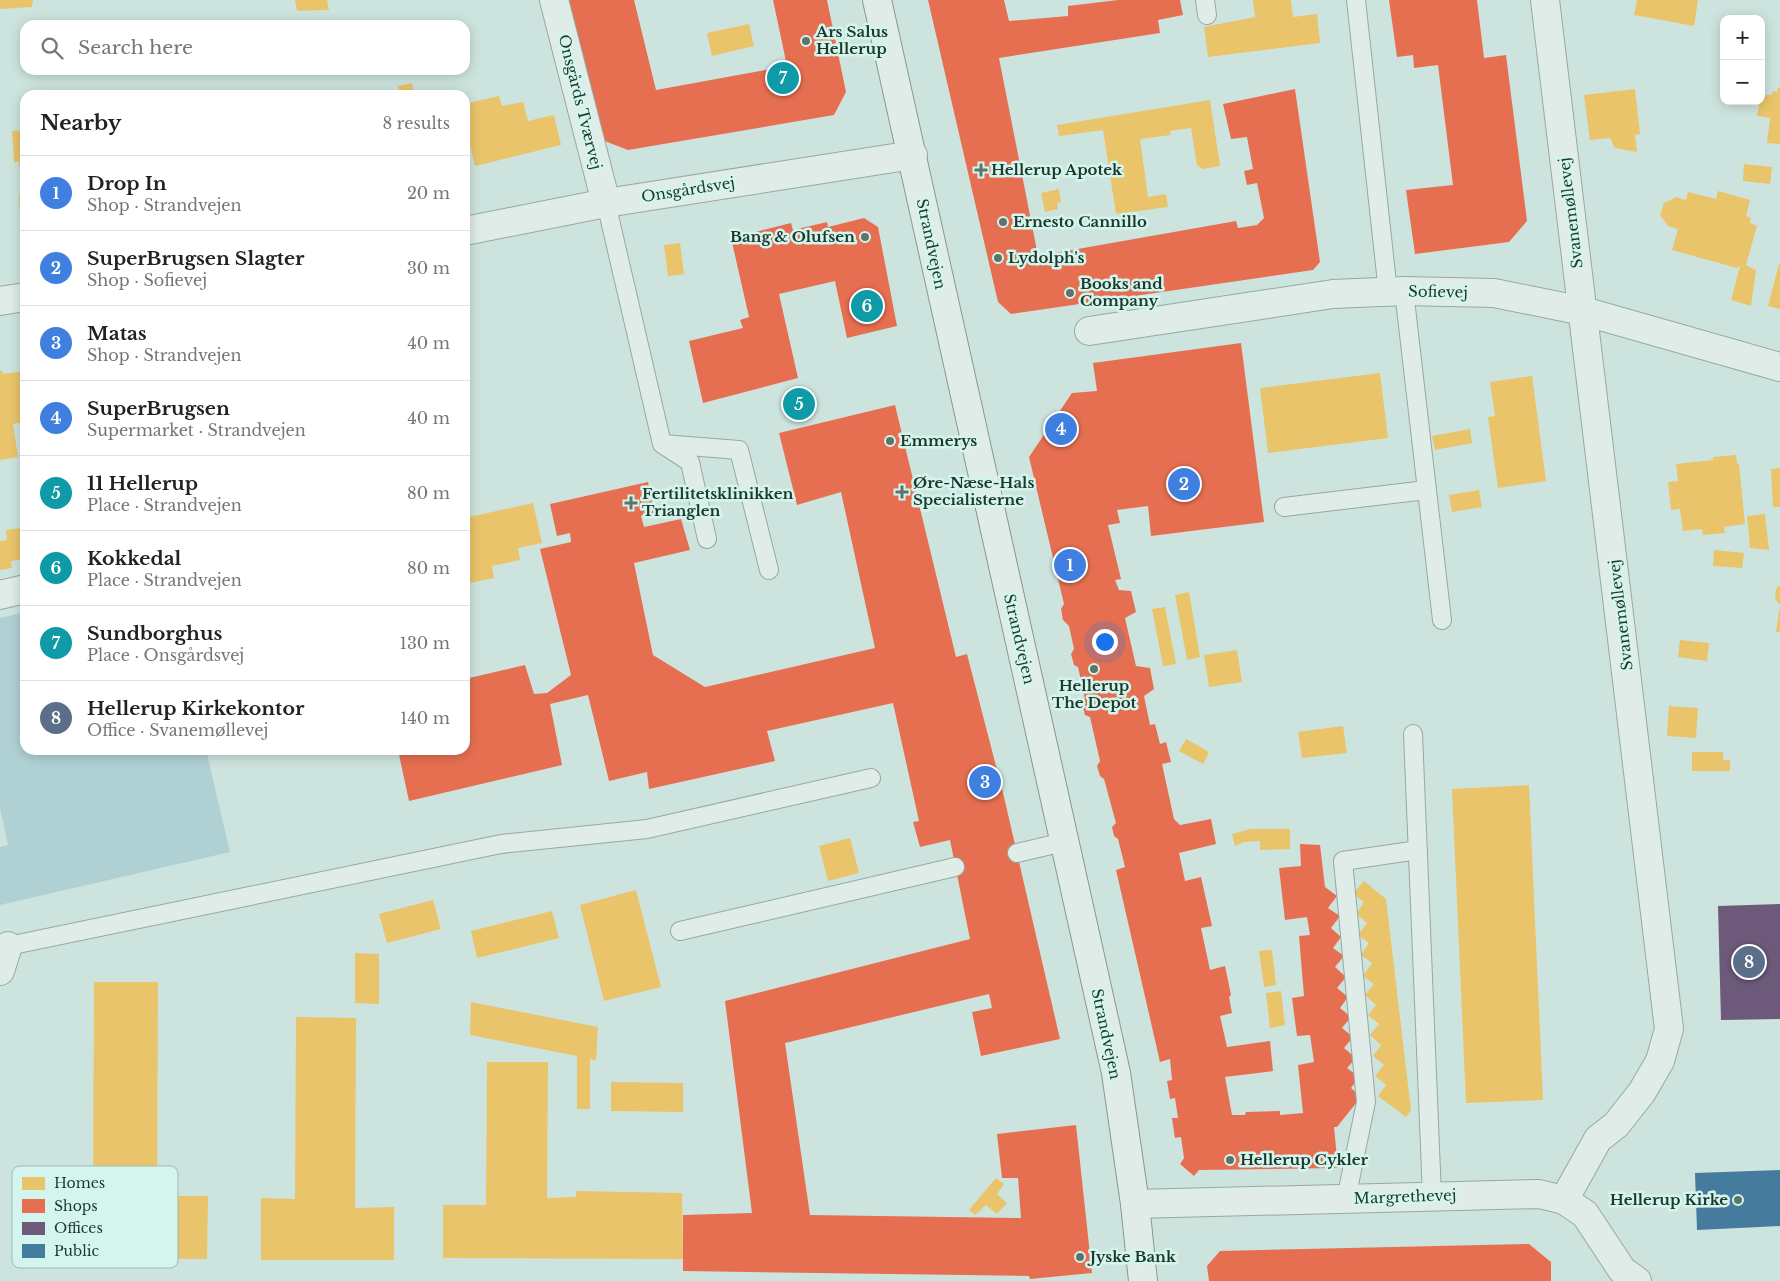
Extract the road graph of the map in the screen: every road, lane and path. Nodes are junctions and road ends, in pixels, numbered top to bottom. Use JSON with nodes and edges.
{"nodes":[{"id":1,"x":554,"y":0,"type":"edge"},
{"id":2,"x":877,"y":0,"type":"edge"},
{"id":3,"x":1356,"y":0,"type":"edge"},
{"id":4,"x":1545,"y":0,"type":"edge"},
{"id":5,"x":913,"y":155,"type":"junction"},
{"id":6,"x":606,"y":203,"type":"junction"},
{"id":7,"x":470,"y":230,"type":"edge"},
{"id":8,"x":1396,"y":291,"type":"junction"},
{"id":9,"x":20,"y":298,"type":"edge"},
{"id":10,"x":0,"y":301,"type":"edge"},
{"id":11,"x":1583,"y":311,"type":"junction"},
{"id":12,"x":1089,"y":332,"type":"dead end"},
{"id":13,"x":1780,"y":367,"type":"edge"},
{"id":14,"x":662,"y":444,"type":"junction"},
{"id":15,"x":1426,"y":490,"type":"junction"},
{"id":16,"x":1284,"y":507,"type":"dead end"},
{"id":17,"x":707,"y":539,"type":"dead end"},
{"id":18,"x":769,"y":570,"type":"dead end"},
{"id":19,"x":20,"y":590,"type":"edge"},
{"id":20,"x":0,"y":595,"type":"edge"},
{"id":21,"x":1442,"y":620,"type":"dead end"},
{"id":22,"x":1413,"y":734,"type":"dead end"},
{"id":23,"x":871,"y":778,"type":"dead end"},
{"id":24,"x":1064,"y":842,"type":"junction"},
{"id":25,"x":1418,"y":850,"type":"junction"},
{"id":26,"x":1017,"y":853,"type":"dead end"},
{"id":27,"x":955,"y":867,"type":"dead end"},
{"id":28,"x":680,"y":931,"type":"dead end"},
{"id":29,"x":4,"y":958,"type":"edge"},
{"id":30,"x":1432,"y":1196,"type":"junction"},
{"id":31,"x":1346,"y":1199,"type":"junction"},
{"id":32,"x":1564,"y":1200,"type":"junction"},
{"id":33,"x":1135,"y":1204,"type":"junction"},
{"id":34,"x":1143,"y":1281,"type":"edge"},
{"id":35,"x":1637,"y":1281,"type":"edge"}],
"edges":[{"from":1,"to":6,"type":"street","name":"Onsgårds Tværvej"},
{"from":2,"to":5,"type":"street","name":"Strandvejen"},
{"from":3,"to":8,"type":"lane"},
{"from":4,"to":11,"type":"street","name":"Svanemøllevej"},
{"from":5,"to":6,"type":"street","name":"Onsgårdsvej"},
{"from":5,"to":24,"type":"street","name":"Strandvejen"},
{"from":6,"to":7,"type":"street","name":"Onsgårdsvej"},
{"from":6,"to":14,"type":"lane"},
{"from":8,"to":11,"type":"street","name":"Sofievej"},
{"from":8,"to":12,"type":"street","name":"Sofievej"},
{"from":8,"to":15,"type":"lane"},
{"from":9,"to":10,"type":"street"},
{"from":11,"to":13,"type":"street","name":"Sofievej"},
{"from":11,"to":32,"type":"street","name":"Svanemøllevej"},
{"from":14,"to":17,"type":"lane"},
{"from":14,"to":18,"type":"lane"},
{"from":15,"to":16,"type":"lane"},
{"from":15,"to":21,"type":"lane"},
{"from":19,"to":20,"type":"street"},
{"from":22,"to":25,"type":"lane"},
{"from":23,"to":29,"type":"lane"},
{"from":24,"to":26,"type":"lane"},
{"from":24,"to":33,"type":"street","name":"Strandvejen"},
{"from":25,"to":30,"type":"lane"},
{"from":25,"to":31,"type":"lane"},
{"from":27,"to":28,"type":"lane"},
{"from":30,"to":31,"type":"street","name":"Margrethevej"},
{"from":30,"to":32,"type":"street","name":"Margrethevej"},
{"from":31,"to":33,"type":"street","name":"Margrethevej"},
{"from":32,"to":35,"type":"street","name":"Margrethevej"},
{"from":33,"to":34,"type":"street","name":"Strandvejen"}]}
